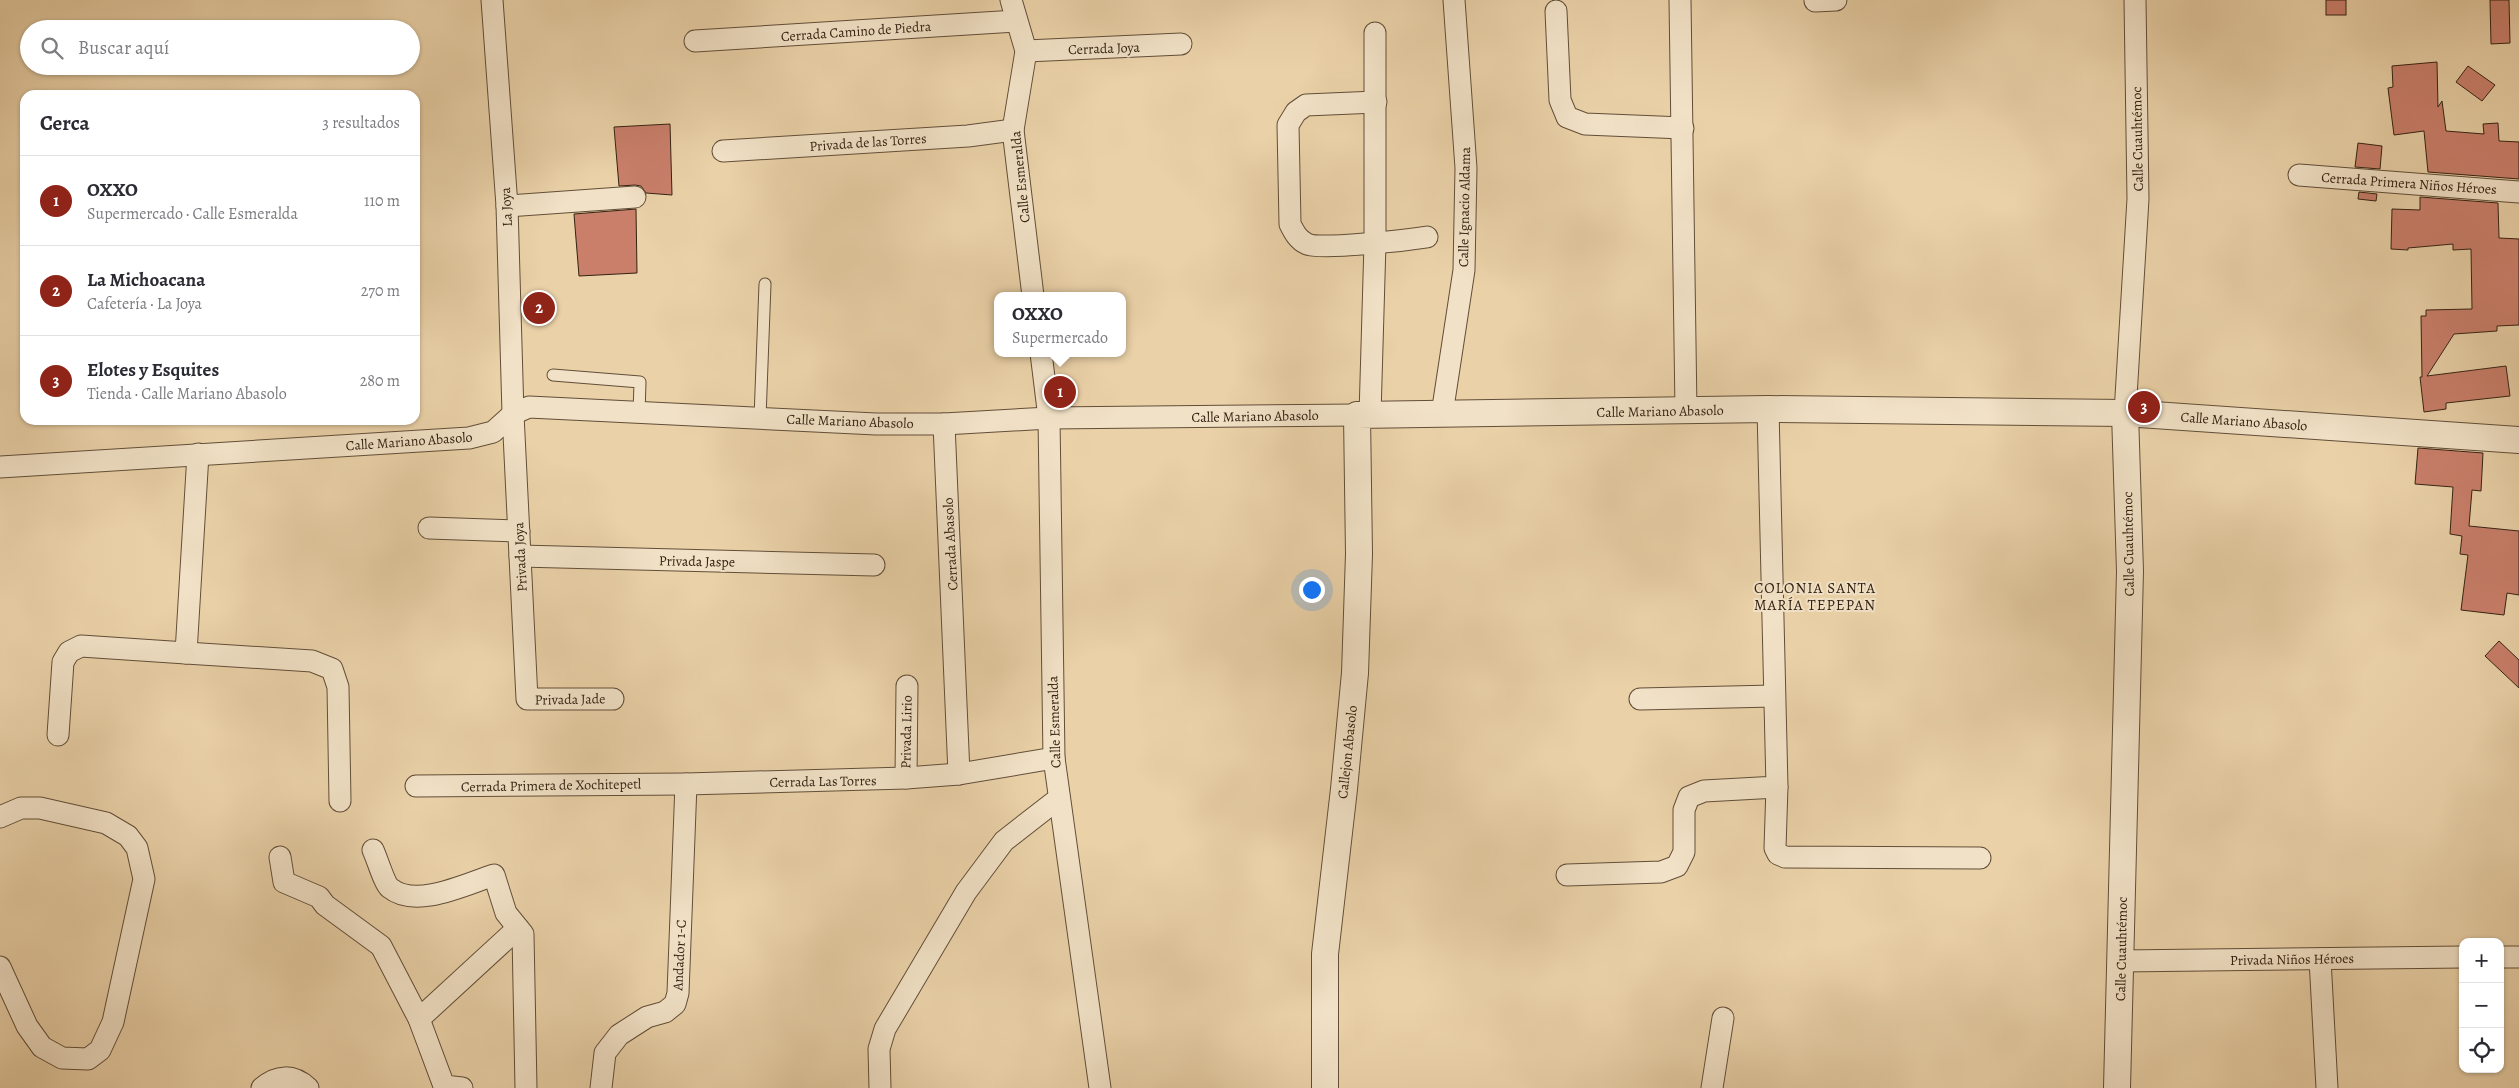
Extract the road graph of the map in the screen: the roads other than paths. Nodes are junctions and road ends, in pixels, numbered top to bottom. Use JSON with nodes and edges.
{"nodes":[{"id":1,"x":492,"y":0,"type":"edge"},
{"id":2,"x":1011,"y":0,"type":"edge"},
{"id":3,"x":1454,"y":0,"type":"edge"},
{"id":4,"x":1680,"y":0,"type":"edge"},
{"id":5,"x":2135,"y":0,"type":"edge"},
{"id":6,"x":1556,"y":11,"type":"dead end"},
{"id":7,"x":1016,"y":21,"type":"junction"},
{"id":8,"x":1375,"y":33,"type":"dead end"},
{"id":9,"x":695,"y":42,"type":"dead end"},
{"id":10,"x":1182,"y":44,"type":"dead end"},
{"id":11,"x":1026,"y":51,"type":"junction"},
{"id":12,"x":1376,"y":102,"type":"junction"},
{"id":13,"x":1683,"y":128,"type":"junction"},
{"id":14,"x":1013,"y":130,"type":"junction"},
{"id":15,"x":723,"y":150,"type":"dead end"},
{"id":16,"x":2298,"y":175,"type":"dead end"},
{"id":17,"x":2519,"y":192,"type":"edge"},
{"id":18,"x":635,"y":198,"type":"dead end"},
{"id":19,"x":507,"y":206,"type":"junction"},
{"id":20,"x":1427,"y":237,"type":"dead end"},
{"id":21,"x":1375,"y":243,"type":"junction"},
{"id":22,"x":765,"y":284,"type":"dead end"},
{"id":23,"x":1033,"y":292,"type":"edge"},
{"id":24,"x":1041,"y":357,"type":"edge"},
{"id":25,"x":552,"y":375,"type":"dead end"},
{"id":26,"x":1768,"y":409,"type":"junction"},
{"id":27,"x":1686,"y":411,"type":"junction"},
{"id":28,"x":639,"y":413,"type":"junction"},
{"id":29,"x":2125,"y":413,"type":"junction"},
{"id":30,"x":513,"y":414,"type":"junction"},
{"id":31,"x":1442,"y":414,"type":"junction"},
{"id":32,"x":1364,"y":415,"type":"junction"},
{"id":33,"x":760,"y":418,"type":"junction"},
{"id":34,"x":1049,"y":418,"type":"junction"},
{"id":35,"x":944,"y":424,"type":"junction"},
{"id":36,"x":2519,"y":440,"type":"edge"},
{"id":37,"x":198,"y":454,"type":"junction"},
{"id":38,"x":0,"y":467,"type":"edge"},
{"id":39,"x":429,"y":528,"type":"dead end"},
{"id":40,"x":519,"y":531,"type":"junction"},
{"id":41,"x":520,"y":556,"type":"junction"},
{"id":42,"x":874,"y":565,"type":"dead end"},
{"id":43,"x":186,"y":653,"type":"junction"},
{"id":44,"x":907,"y":686,"type":"dead end"},
{"id":45,"x":1774,"y":696,"type":"junction"},
{"id":46,"x":613,"y":698,"type":"dead end"},
{"id":47,"x":527,"y":699,"type":"joint"},
{"id":48,"x":1640,"y":699,"type":"dead end"},
{"id":49,"x":58,"y":735,"type":"dead end"},
{"id":50,"x":1054,"y":758,"type":"junction"},
{"id":51,"x":960,"y":774,"type":"junction"},
{"id":52,"x":906,"y":778,"type":"junction"},
{"id":53,"x":686,"y":784,"type":"junction"},
{"id":54,"x":416,"y":786,"type":"dead end"},
{"id":55,"x":1777,"y":787,"type":"junction"},
{"id":56,"x":1058,"y":799,"type":"junction"},
{"id":57,"x":340,"y":801,"type":"dead end"},
{"id":58,"x":0,"y":817,"type":"edge"},
{"id":59,"x":373,"y":850,"type":"dead end"},
{"id":60,"x":280,"y":856,"type":"dead end"},
{"id":61,"x":1980,"y":858,"type":"dead end"},
{"id":62,"x":1567,"y":875,"type":"dead end"},
{"id":63,"x":518,"y":928,"type":"junction"},
{"id":64,"x":2459,"y":957,"type":"edge"},
{"id":65,"x":2504,"y":957,"type":"edge"},
{"id":66,"x":2519,"y":957,"type":"edge"},
{"id":67,"x":2320,"y":958,"type":"junction"},
{"id":68,"x":2121,"y":961,"type":"junction"},
{"id":69,"x":0,"y":967,"type":"edge"},
{"id":70,"x":1723,"y":1018,"type":"dead end"},
{"id":71,"x":419,"y":1019,"type":"junction"},
{"id":72,"x":262,"y":1088,"type":"edge"},
{"id":73,"x":308,"y":1088,"type":"edge"},
{"id":74,"x":462,"y":1088,"type":"edge"},
{"id":75,"x":526,"y":1088,"type":"edge"},
{"id":76,"x":601,"y":1088,"type":"edge"},
{"id":77,"x":880,"y":1088,"type":"edge"},
{"id":78,"x":1100,"y":1088,"type":"edge"},
{"id":79,"x":1325,"y":1088,"type":"edge"},
{"id":80,"x":1712,"y":1088,"type":"edge"},
{"id":81,"x":2118,"y":1088,"type":"edge"},
{"id":82,"x":2327,"y":1088,"type":"edge"}],
"edges":[{"from":1,"to":19,"type":"street","name":"La Joya"},
{"from":2,"to":7,"type":"street","name":"Calle Esmeralda"},
{"from":3,"to":31,"type":"street","name":"Calle Ignacio Aldama"},
{"from":4,"to":13,"type":"street"},
{"from":5,"to":29,"type":"street","name":"Calle Cuauhtémoc"},
{"from":6,"to":13,"type":"street"},
{"from":7,"to":9,"type":"street","name":"Cerrada Camino de Piedra"},
{"from":7,"to":11,"type":"street","name":"Calle Esmeralda"},
{"from":8,"to":12,"type":"street"},
{"from":10,"to":11,"type":"street","name":"Cerrada Joya"},
{"from":11,"to":14,"type":"street","name":"Calle Esmeralda"},
{"from":12,"to":21,"type":"street"},
{"from":12,"to":21,"type":"street"},
{"from":13,"to":27,"type":"street"},
{"from":14,"to":15,"type":"street","name":"Privada de las Torres"},
{"from":14,"to":23,"type":"street","name":"Calle Esmeralda"},
{"from":16,"to":17,"type":"street","name":"Cerrada Primera Niños Héroes"},
{"from":18,"to":19,"type":"street"},
{"from":19,"to":30,"type":"street","name":"La Joya"},
{"from":20,"to":21,"type":"street"},
{"from":21,"to":32,"type":"street"},
{"from":22,"to":33,"type":"lane"},
{"from":24,"to":34,"type":"street","name":"Calle Esmeralda"},
{"from":25,"to":28,"type":"lane"},
{"from":26,"to":27,"type":"street","name":"Calle Mariano Abasolo"},
{"from":26,"to":29,"type":"street","name":"Calle Mariano Abasolo"},
{"from":26,"to":45,"type":"street"},
{"from":27,"to":31,"type":"street","name":"Calle Mariano Abasolo"},
{"from":28,"to":30,"type":"street","name":"Calle Mariano Abasolo"},
{"from":28,"to":33,"type":"street","name":"Calle Mariano Abasolo"},
{"from":29,"to":36,"type":"street","name":"Calle Mariano Abasolo"},
{"from":29,"to":68,"type":"street","name":"Calle Cuauhtémoc"},
{"from":30,"to":37,"type":"street","name":"Calle Mariano Abasolo"},
{"from":30,"to":40,"type":"street","name":"Privada Joya"},
{"from":31,"to":32,"type":"street","name":"Calle Mariano Abasolo"},
{"from":32,"to":34,"type":"street","name":"Calle Mariano Abasolo"},
{"from":32,"to":79,"type":"street","name":"Callejon Abasolo"},
{"from":33,"to":35,"type":"street","name":"Calle Mariano Abasolo"},
{"from":34,"to":35,"type":"street","name":"Calle Mariano Abasolo"},
{"from":34,"to":50,"type":"street","name":"Calle Esmeralda"},
{"from":35,"to":51,"type":"street","name":"Cerrada Abasolo"},
{"from":37,"to":38,"type":"street","name":"Calle Mariano Abasolo"},
{"from":37,"to":43,"type":"street"},
{"from":39,"to":40,"type":"street"},
{"from":40,"to":41,"type":"street","name":"Privada Joya"},
{"from":41,"to":42,"type":"street","name":"Privada Jaspe"},
{"from":41,"to":47,"type":"street","name":"Privada Joya"},
{"from":43,"to":49,"type":"street"},
{"from":43,"to":57,"type":"street"},
{"from":44,"to":52,"type":"street","name":"Privada Lirio"},
{"from":45,"to":48,"type":"street"},
{"from":45,"to":55,"type":"street"},
{"from":46,"to":47,"type":"street","name":"Privada Jade"},
{"from":50,"to":51,"type":"street","name":"Cerrada Las Torres"},
{"from":50,"to":56,"type":"street","name":"Calle Esmeralda"},
{"from":51,"to":52,"type":"street","name":"Cerrada Las Torres"},
{"from":52,"to":53,"type":"street","name":"Cerrada Las Torres"},
{"from":53,"to":54,"type":"street","name":"Cerrada Primera de Xochitepetl"},
{"from":53,"to":76,"type":"street","name":"Andador 1-C"},
{"from":55,"to":61,"type":"street"},
{"from":55,"to":62,"type":"street"},
{"from":56,"to":77,"type":"street"},
{"from":56,"to":78,"type":"street","name":"Calle Esmeralda"},
{"from":58,"to":69,"type":"street"},
{"from":59,"to":63,"type":"street"},
{"from":60,"to":71,"type":"street"},
{"from":63,"to":71,"type":"street"},
{"from":63,"to":75,"type":"street"},
{"from":64,"to":67,"type":"street","name":"Privada Niños Héroes"},
{"from":65,"to":66,"type":"street"},
{"from":67,"to":68,"type":"street","name":"Privada Niños Héroes"},
{"from":67,"to":82,"type":"street"},
{"from":68,"to":81,"type":"street","name":"Calle Cuauhtémoc"},
{"from":70,"to":80,"type":"street"},
{"from":71,"to":74,"type":"street"},
{"from":72,"to":73,"type":"street"}]}
